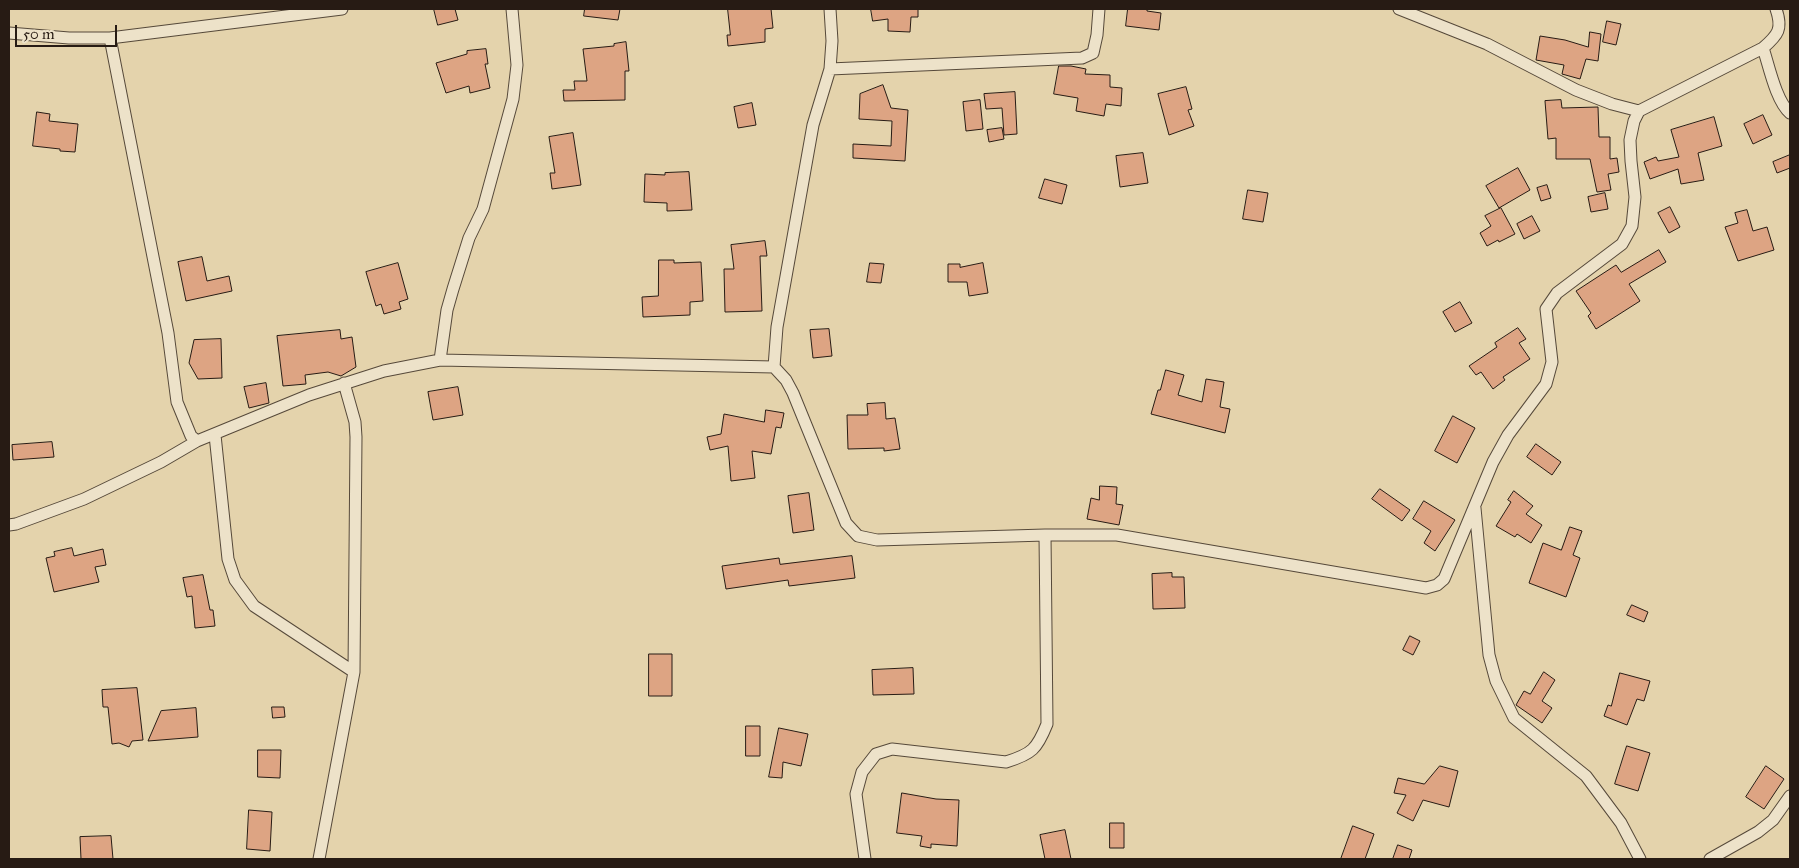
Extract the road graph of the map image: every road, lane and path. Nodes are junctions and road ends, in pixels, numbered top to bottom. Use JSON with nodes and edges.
{"nodes":[{"id":1,"x":342,"y":9,"type":"edge"},
{"id":2,"x":512,"y":9,"type":"edge"},
{"id":3,"x":830,"y":9,"type":"edge"},
{"id":4,"x":1099,"y":9,"type":"edge"},
{"id":5,"x":1399,"y":9,"type":"edge"},
{"id":6,"x":1776,"y":9,"type":"edge"},
{"id":7,"x":9,"y":33,"type":"edge"},
{"id":8,"x":110,"y":38,"type":"junction"},
{"id":9,"x":1763,"y":48,"type":"junction"},
{"id":10,"x":830,"y":69,"type":"junction"},
{"id":11,"x":1639,"y":111,"type":"junction"},
{"id":12,"x":1790,"y":113,"type":"edge"},
{"id":13,"x":440,"y":360,"type":"junction"},
{"id":14,"x":774,"y":367,"type":"junction"},
{"id":15,"x":344,"y":383,"type":"junction"},
{"id":16,"x":215,"y":435,"type":"junction"},
{"id":17,"x":198,"y":441,"type":"junction"},
{"id":18,"x":1474,"y":507,"type":"junction"},
{"id":19,"x":9,"y":524,"type":"edge"},
{"id":20,"x":1045,"y":535,"type":"junction"},
{"id":21,"x":354,"y":672,"type":"junction"},
{"id":22,"x":1790,"y":796,"type":"edge"},
{"id":23,"x":318,"y":859,"type":"edge"},
{"id":24,"x":865,"y":859,"type":"edge"},
{"id":25,"x":1640,"y":859,"type":"edge"},
{"id":26,"x":1710,"y":859,"type":"edge"}],
"edges":[{"from":1,"to":8,"type":"street"},
{"from":2,"to":13,"type":"street"},
{"from":3,"to":10,"type":"street"},
{"from":4,"to":10,"type":"street"},
{"from":5,"to":11,"type":"street"},
{"from":6,"to":9,"type":"street"},
{"from":7,"to":8,"type":"street"},
{"from":8,"to":17,"type":"street"},
{"from":9,"to":11,"type":"street"},
{"from":9,"to":12,"type":"street"},
{"from":10,"to":14,"type":"street"},
{"from":11,"to":18,"type":"street"},
{"from":13,"to":14,"type":"street"},
{"from":13,"to":15,"type":"street"},
{"from":14,"to":20,"type":"street"},
{"from":15,"to":16,"type":"street"},
{"from":15,"to":21,"type":"street"},
{"from":16,"to":17,"type":"street"},
{"from":16,"to":21,"type":"street"},
{"from":17,"to":19,"type":"street"},
{"from":18,"to":20,"type":"street"},
{"from":18,"to":25,"type":"street"},
{"from":20,"to":24,"type":"street"},
{"from":21,"to":23,"type":"street"},
{"from":22,"to":26,"type":"street"}]}
